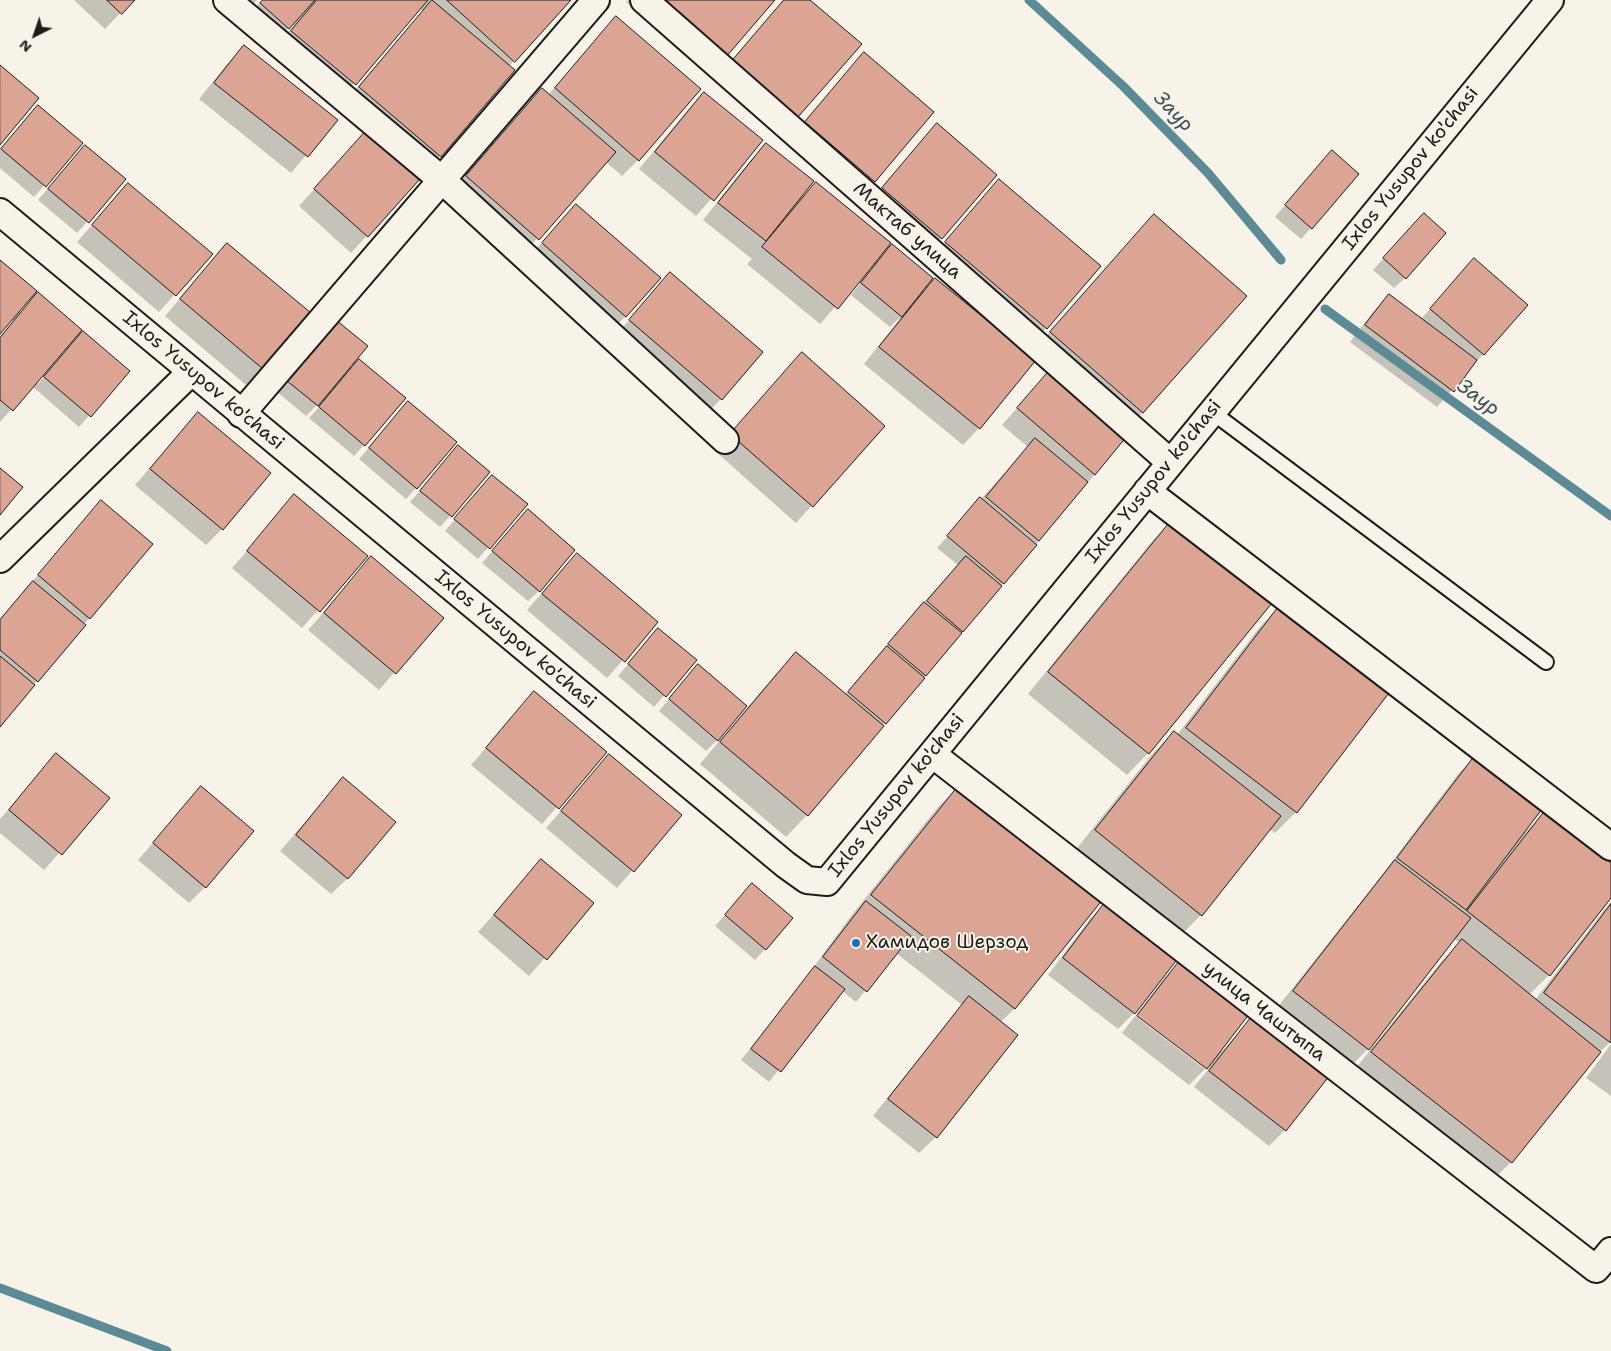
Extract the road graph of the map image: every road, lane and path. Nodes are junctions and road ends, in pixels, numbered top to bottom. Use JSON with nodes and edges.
{"nodes":[{"id":1,"x":227,"y":0,"type":"edge"},
{"id":2,"x":596,"y":0,"type":"edge"},
{"id":3,"x":644,"y":0,"type":"edge"},
{"id":4,"x":1550,"y":0,"type":"edge"},
{"id":5,"x":442,"y":180,"type":"junction"},
{"id":6,"x":0,"y":212,"type":"edge"},
{"id":7,"x":191,"y":372,"type":"junction"},
{"id":8,"x":1212,"y":412,"type":"junction"},
{"id":9,"x":242,"y":414,"type":"junction"},
{"id":10,"x":725,"y":440,"type":"dead end"},
{"id":11,"x":1170,"y":462,"type":"junction"},
{"id":12,"x":1147,"y":491,"type":"junction"},
{"id":13,"x":0,"y":558,"type":"edge"},
{"id":14,"x":1546,"y":662,"type":"dead end"},
{"id":15,"x":932,"y":754,"type":"junction"},
{"id":16,"x":1611,"y":847,"type":"edge"},
{"id":17,"x":1603,"y":1260,"type":"edge"}],
"edges":[{"from":1,"to":5,"type":"street"},
{"from":2,"to":5,"type":"street"},
{"from":3,"to":11,"type":"street","name":"Мактаб улица"},
{"from":4,"to":8,"type":"street","name":"Ixlos Yusupov ko'chasi"},
{"from":5,"to":9,"type":"street"},
{"from":5,"to":10,"type":"street"},
{"from":6,"to":7,"type":"street","name":"Ixlos Yusupov ko'chasi"},
{"from":7,"to":9,"type":"street","name":"Ixlos Yusupov ko'chasi"},
{"from":7,"to":13,"type":"street"},
{"from":8,"to":11,"type":"street","name":"Ixlos Yusupov ko'chasi"},
{"from":8,"to":14,"type":"lane"},
{"from":9,"to":15,"type":"street","name":"Ixlos Yusupov ko'chasi"},
{"from":11,"to":12,"type":"street","name":"Ixlos Yusupov ko'chasi"},
{"from":12,"to":15,"type":"street","name":"Ixlos Yusupov ko'chasi"},
{"from":12,"to":16,"type":"street"},
{"from":15,"to":17,"type":"street","name":"улица Чаштыпа"}]}
